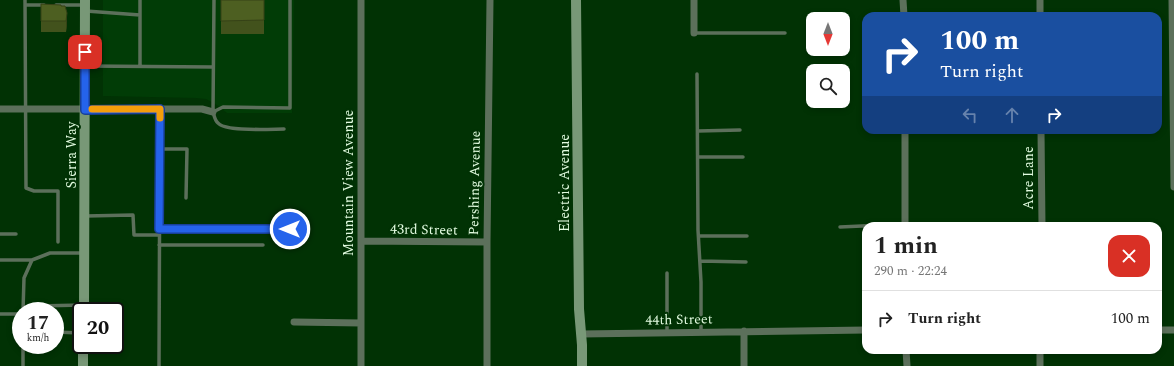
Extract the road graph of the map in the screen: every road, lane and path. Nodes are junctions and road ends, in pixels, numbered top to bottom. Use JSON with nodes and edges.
{"nodes":[{"id":1,"x":25,"y":0,"type":"edge"},
{"id":2,"x":140,"y":0,"type":"edge"},
{"id":3,"x":214,"y":0,"type":"edge"},
{"id":4,"x":290,"y":0,"type":"edge"},
{"id":5,"x":361,"y":0,"type":"edge"},
{"id":6,"x":490,"y":0,"type":"edge"},
{"id":7,"x":576,"y":0,"type":"edge"},
{"id":8,"x":694,"y":0,"type":"edge"},
{"id":9,"x":904,"y":0,"type":"edge"},
{"id":10,"x":1040,"y":0,"type":"edge"},
{"id":11,"x":1172,"y":0,"type":"edge"},
{"id":12,"x":25,"y":5,"type":"junction"},
{"id":13,"x":85,"y":5,"type":"edge"},
{"id":14,"x":904,"y":12,"type":"edge"},
{"id":15,"x":1040,"y":12,"type":"edge"},
{"id":16,"x":140,"y":15,"type":"junction"},
{"id":17,"x":694,"y":33,"type":"joint"},
{"id":18,"x":785,"y":33,"type":"dead end"},
{"id":19,"x":85,"y":66,"type":"junction"},
{"id":20,"x":140,"y":66,"type":"junction"},
{"id":21,"x":213,"y":67,"type":"junction"},
{"id":22,"x":697,"y":74,"type":"dead end"},
{"id":23,"x":1174,"y":85,"type":"edge"},
{"id":24,"x":0,"y":109,"type":"edge"},
{"id":25,"x":24,"y":109,"type":"junction"},
{"id":26,"x":160,"y":109,"type":"junction"},
{"id":27,"x":85,"y":110,"type":"junction"},
{"id":28,"x":213,"y":112,"type":"junction"},
{"id":29,"x":284,"y":129,"type":"dead end"},
{"id":30,"x":740,"y":130,"type":"dead end"},
{"id":31,"x":698,"y":131,"type":"junction"},
{"id":32,"x":904,"y":134,"type":"edge"},
{"id":33,"x":1041,"y":134,"type":"edge"},
{"id":34,"x":160,"y":149,"type":"junction"},
{"id":35,"x":699,"y":157,"type":"junction"},
{"id":36,"x":743,"y":157,"type":"dead end"},
{"id":37,"x":1174,"y":187,"type":"edge"},
{"id":38,"x":186,"y":198,"type":"dead end"},
{"id":39,"x":84,"y":217,"type":"junction"},
{"id":40,"x":905,"y":222,"type":"edge"},
{"id":41,"x":1042,"y":222,"type":"edge"},
{"id":42,"x":862,"y":226,"type":"edge"},
{"id":43,"x":840,"y":227,"type":"dead end"},
{"id":44,"x":159,"y":229,"type":"junction"},
{"id":45,"x":290,"y":229,"type":"dead end"},
{"id":46,"x":0,"y":234,"type":"edge"},
{"id":47,"x":16,"y":234,"type":"dead end"},
{"id":48,"x":159,"y":235,"type":"junction"},
{"id":49,"x":698,"y":236,"type":"junction"},
{"id":50,"x":747,"y":236,"type":"dead end"},
{"id":51,"x":361,"y":241,"type":"junction"},
{"id":52,"x":58,"y":242,"type":"dead end"},
{"id":53,"x":487,"y":242,"type":"junction"},
{"id":54,"x":159,"y":245,"type":"junction"},
{"id":55,"x":263,"y":245,"type":"dead end"},
{"id":56,"x":84,"y":253,"type":"junction"},
{"id":57,"x":0,"y":260,"type":"edge"},
{"id":58,"x":32,"y":260,"type":"junction"},
{"id":59,"x":700,"y":262,"type":"junction"},
{"id":60,"x":746,"y":262,"type":"dead end"},
{"id":61,"x":666,"y":273,"type":"dead end"},
{"id":62,"x":23,"y":302,"type":"edge"},
{"id":63,"x":84,"y":302,"type":"edge"},
{"id":64,"x":0,"y":314,"type":"edge"},
{"id":65,"x":12,"y":314,"type":"edge"},
{"id":66,"x":294,"y":322,"type":"dead end"},
{"id":67,"x":361,"y":323,"type":"junction"},
{"id":68,"x":862,"y":330,"type":"edge"},
{"id":69,"x":1162,"y":330,"type":"edge"},
{"id":70,"x":1174,"y":330,"type":"edge"},
{"id":71,"x":744,"y":331,"type":"junction"},
{"id":72,"x":701,"y":332,"type":"junction"},
{"id":73,"x":667,"y":333,"type":"junction"},
{"id":74,"x":581,"y":334,"type":"junction"},
{"id":75,"x":23,"y":354,"type":"edge"},
{"id":76,"x":83,"y":354,"type":"edge"},
{"id":77,"x":906,"y":354,"type":"edge"},
{"id":78,"x":1040,"y":354,"type":"edge"},
{"id":79,"x":23,"y":366,"type":"edge"},
{"id":80,"x":83,"y":366,"type":"edge"},
{"id":81,"x":158,"y":366,"type":"edge"},
{"id":82,"x":361,"y":366,"type":"edge"},
{"id":83,"x":487,"y":366,"type":"edge"},
{"id":84,"x":582,"y":366,"type":"edge"},
{"id":85,"x":744,"y":366,"type":"edge"},
{"id":86,"x":907,"y":366,"type":"edge"},
{"id":87,"x":1040,"y":366,"type":"edge"}],
"edges":[{"from":1,"to":12,"type":"lane"},
{"from":2,"to":16,"type":"lane"},
{"from":3,"to":21,"type":"lane"},
{"from":4,"to":28,"type":"lane"},
{"from":5,"to":51,"type":"street","name":"Mountain View Avenue"},
{"from":6,"to":53,"type":"street","name":"Pershing Avenue"},
{"from":7,"to":74,"type":"main road","name":"Electric Avenue"},
{"from":8,"to":17,"type":"street"},
{"from":9,"to":14,"type":"street"},
{"from":10,"to":15,"type":"street"},
{"from":11,"to":23,"type":"street"},
{"from":12,"to":13,"type":"lane"},
{"from":12,"to":25,"type":"lane"},
{"from":13,"to":16,"type":"lane"},
{"from":13,"to":19,"type":"main road","name":"Sierra Way"},
{"from":16,"to":20,"type":"lane"},
{"from":17,"to":18,"type":"lane"},
{"from":19,"to":20,"type":"lane"},
{"from":19,"to":27,"type":"main road","name":"Sierra Way"},
{"from":20,"to":21,"type":"lane"},
{"from":21,"to":28,"type":"lane"},
{"from":22,"to":31,"type":"lane"},
{"from":23,"to":37,"type":"street"},
{"from":24,"to":25,"type":"street"},
{"from":25,"to":27,"type":"street"},
{"from":25,"to":52,"type":"lane"},
{"from":26,"to":27,"type":"street"},
{"from":26,"to":28,"type":"street"},
{"from":26,"to":34,"type":"lane"},
{"from":27,"to":39,"type":"main road","name":"Sierra Way"},
{"from":28,"to":29,"type":"lane"},
{"from":30,"to":31,"type":"lane"},
{"from":31,"to":35,"type":"lane"},
{"from":32,"to":40,"type":"street"},
{"from":33,"to":41,"type":"street","name":"Acre Lane"},
{"from":34,"to":38,"type":"lane"},
{"from":34,"to":44,"type":"lane"},
{"from":35,"to":36,"type":"lane"},
{"from":35,"to":49,"type":"lane"},
{"from":39,"to":48,"type":"lane"},
{"from":39,"to":56,"type":"main road","name":"Sierra Way"},
{"from":42,"to":43,"type":"lane"},
{"from":44,"to":45,"type":"lane"},
{"from":44,"to":48,"type":"lane"},
{"from":46,"to":47,"type":"lane"},
{"from":48,"to":54,"type":"lane"},
{"from":49,"to":50,"type":"lane"},
{"from":49,"to":59,"type":"lane"},
{"from":51,"to":53,"type":"street","name":"43rd Street"},
{"from":51,"to":67,"type":"street","name":"Mountain View Avenue"},
{"from":53,"to":83,"type":"street","name":"Pershing Avenue"},
{"from":54,"to":55,"type":"lane"},
{"from":54,"to":81,"type":"lane"},
{"from":56,"to":58,"type":"lane"},
{"from":56,"to":63,"type":"main road","name":"Sierra Way"},
{"from":57,"to":58,"type":"lane"},
{"from":58,"to":62,"type":"lane"},
{"from":59,"to":60,"type":"lane"},
{"from":59,"to":72,"type":"lane"},
{"from":61,"to":73,"type":"lane"},
{"from":64,"to":65,"type":"lane"},
{"from":66,"to":67,"type":"street"},
{"from":67,"to":82,"type":"street","name":"Mountain View Avenue"},
{"from":68,"to":71,"type":"street","name":"44th Street"},
{"from":69,"to":70,"type":"street"},
{"from":71,"to":72,"type":"street","name":"44th Street"},
{"from":71,"to":85,"type":"street"},
{"from":72,"to":73,"type":"street","name":"44th Street"},
{"from":73,"to":74,"type":"street","name":"44th Street"},
{"from":74,"to":84,"type":"main road","name":"Electric Avenue"},
{"from":75,"to":79,"type":"lane"},
{"from":76,"to":80,"type":"main road"},
{"from":77,"to":86,"type":"street"},
{"from":78,"to":87,"type":"street"}]}
